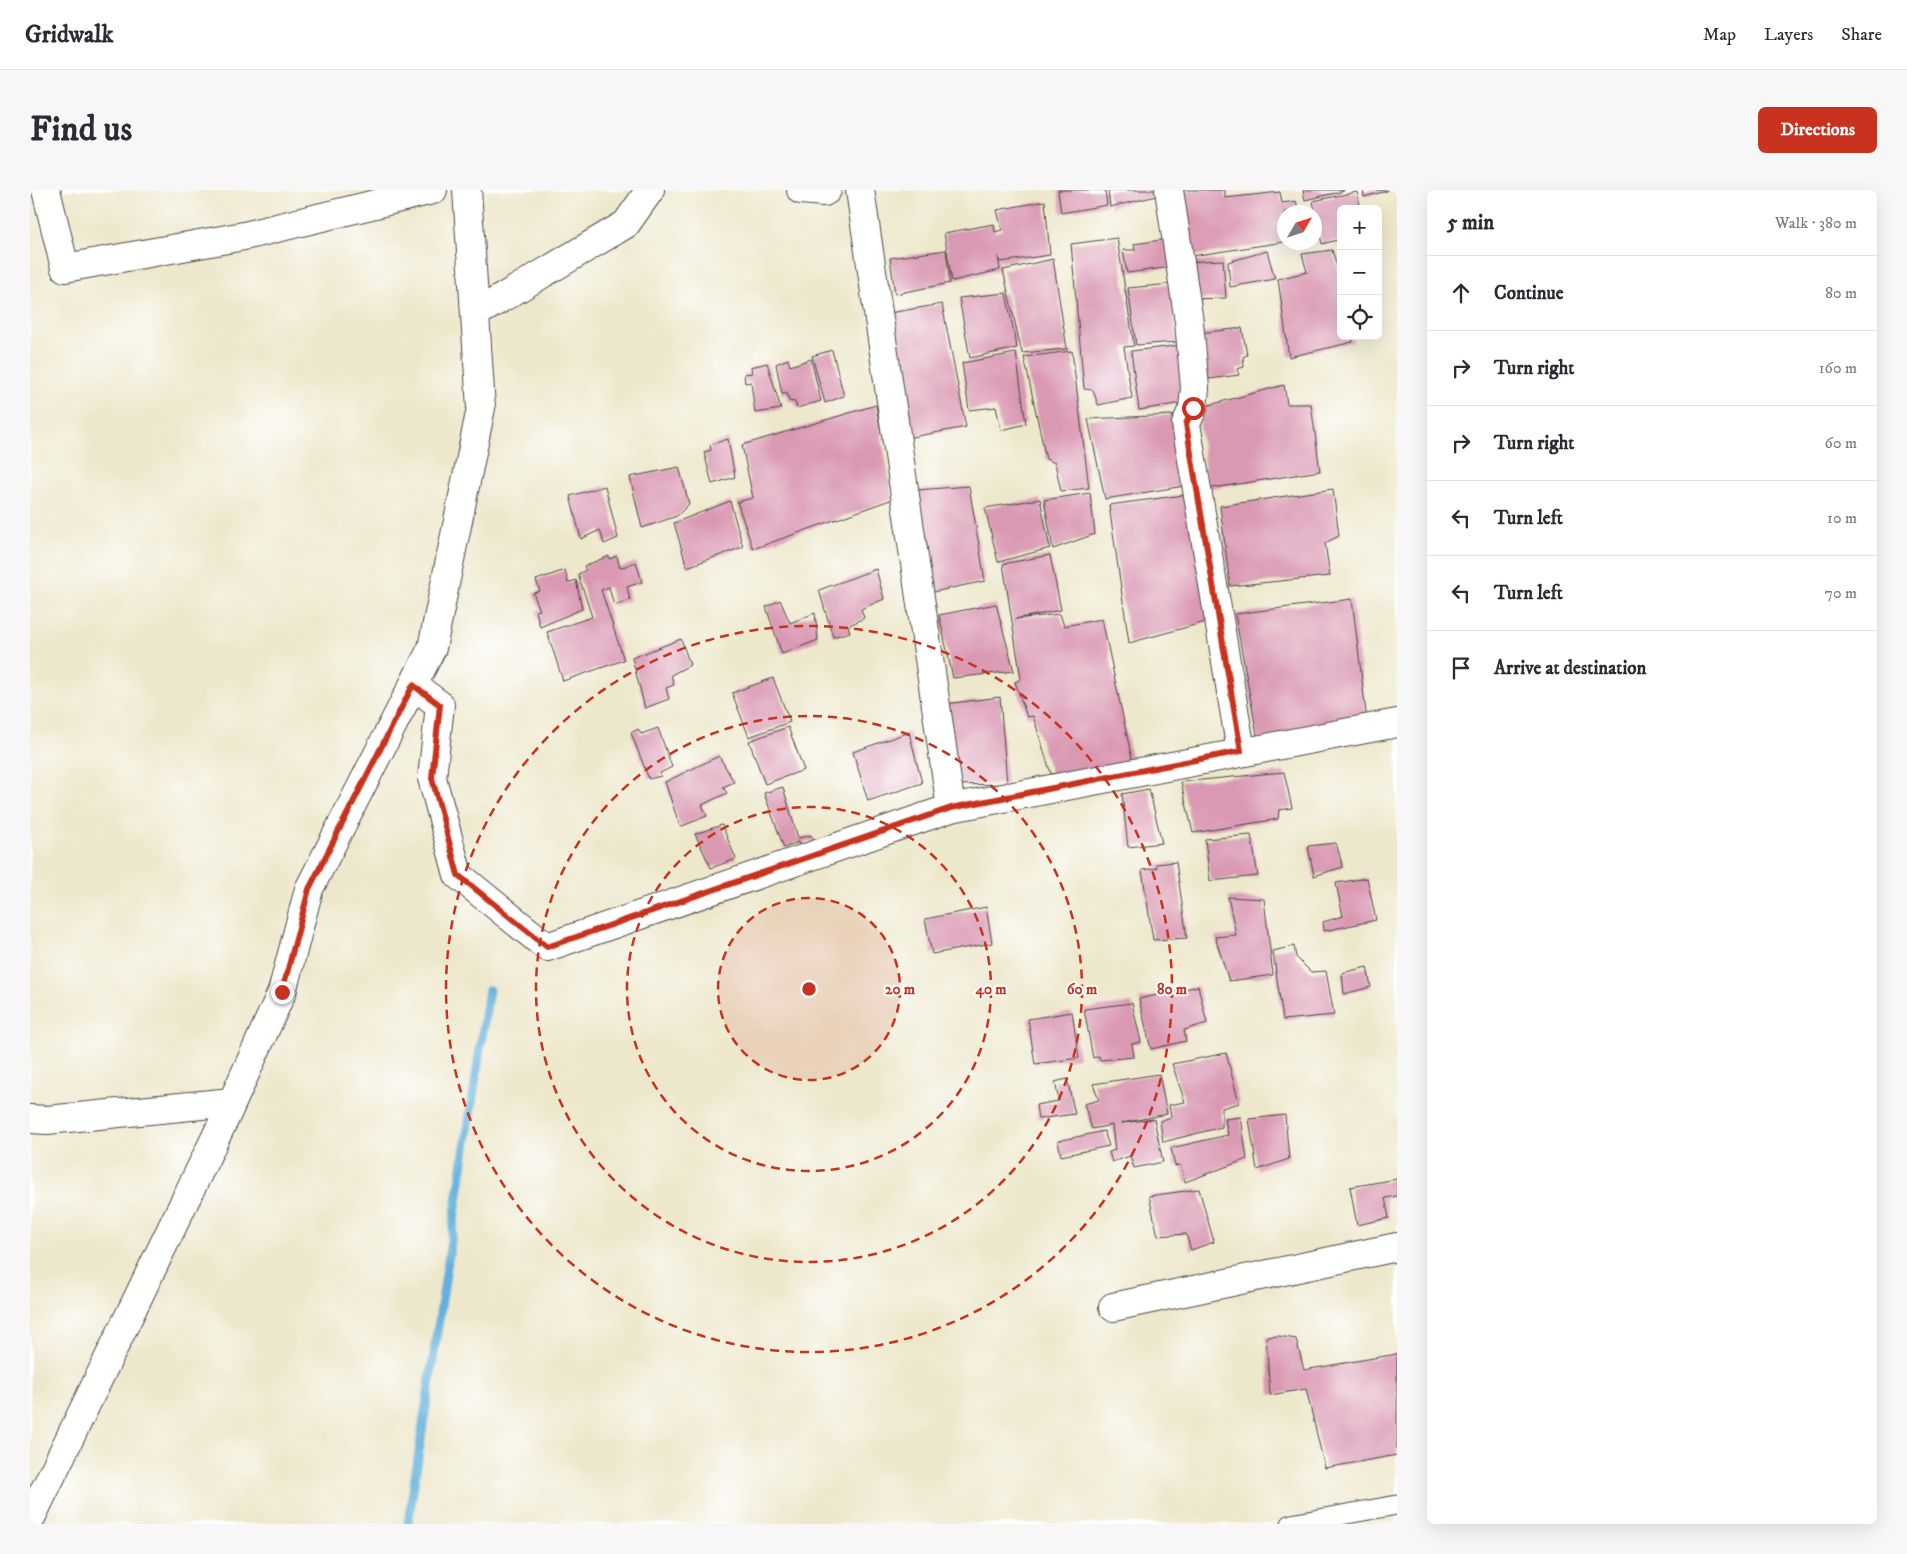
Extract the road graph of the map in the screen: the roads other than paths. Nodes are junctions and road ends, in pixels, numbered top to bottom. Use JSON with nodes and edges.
{"nodes":[{"id":1,"x":433,"y":190,"type":"edge"},
{"id":2,"x":467,"y":190,"type":"edge"},
{"id":3,"x":650,"y":190,"type":"edge"},
{"id":4,"x":801,"y":190,"type":"edge"},
{"id":5,"x":827,"y":190,"type":"edge"},
{"id":6,"x":860,"y":190,"type":"edge"},
{"id":7,"x":1168,"y":190,"type":"edge"},
{"id":8,"x":42,"y":201,"type":"edge"},
{"id":9,"x":475,"y":314,"type":"junction"},
{"id":10,"x":413,"y":685,"type":"junction"},
{"id":11,"x":1397,"y":723,"type":"edge"},
{"id":12,"x":1241,"y":751,"type":"junction"},
{"id":13,"x":951,"y":808,"type":"junction"},
{"id":14,"x":232,"y":1102,"type":"junction"},
{"id":15,"x":30,"y":1119,"type":"edge"},
{"id":16,"x":1397,"y":1247,"type":"edge"},
{"id":17,"x":1113,"y":1306,"type":"dead end"},
{"id":18,"x":1397,"y":1505,"type":"edge"},
{"id":19,"x":30,"y":1520,"type":"edge"},
{"id":20,"x":1291,"y":1524,"type":"edge"}],
"edges":[{"from":1,"to":8,"type":"street"},
{"from":2,"to":9,"type":"street"},
{"from":3,"to":9,"type":"street"},
{"from":4,"to":5,"type":"street"},
{"from":6,"to":13,"type":"street"},
{"from":7,"to":12,"type":"street"},
{"from":9,"to":10,"type":"street"},
{"from":10,"to":13,"type":"street"},
{"from":10,"to":14,"type":"street"},
{"from":11,"to":12,"type":"street"},
{"from":12,"to":13,"type":"street"},
{"from":14,"to":15,"type":"street"},
{"from":14,"to":19,"type":"street"},
{"from":16,"to":17,"type":"street"},
{"from":18,"to":20,"type":"lane"}]}
